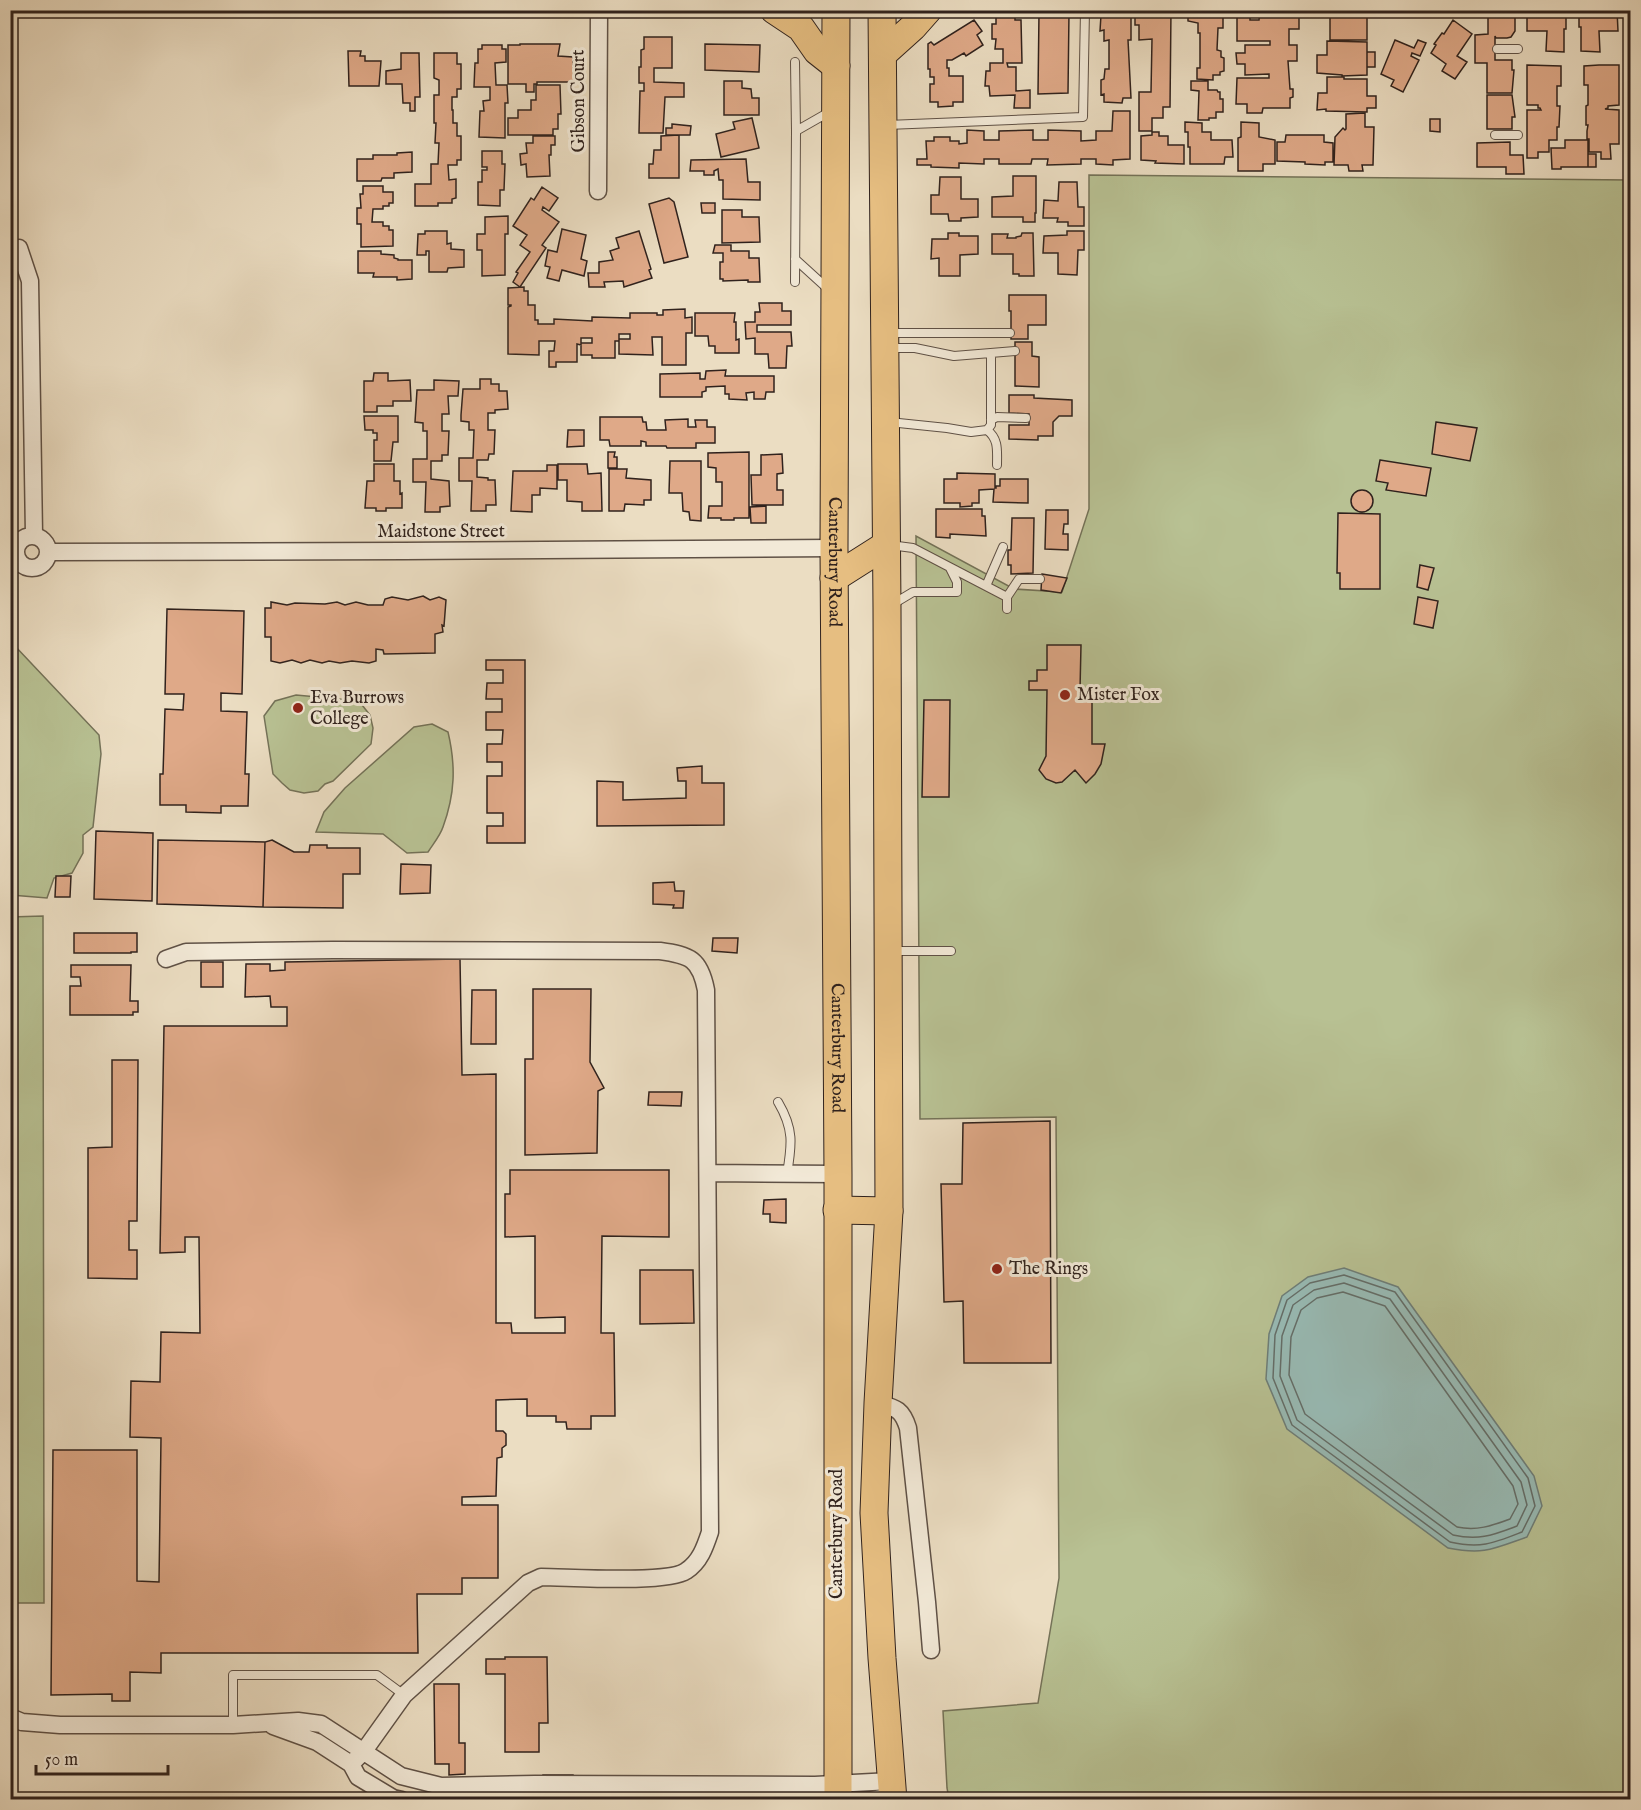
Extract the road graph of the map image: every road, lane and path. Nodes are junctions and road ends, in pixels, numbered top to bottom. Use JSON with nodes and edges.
{"nodes":[{"id":1,"x":599,"y":10,"type":"edge"},
{"id":2,"x":774,"y":10,"type":"edge"},
{"id":3,"x":836,"y":10,"type":"edge"},
{"id":4,"x":882,"y":10,"type":"edge"},
{"id":5,"x":928,"y":10,"type":"edge"},
{"id":6,"x":1085,"y":10,"type":"edge"},
{"id":7,"x":1497,"y":49,"type":"dead end"},
{"id":8,"x":1518,"y":49,"type":"dead end"},
{"id":9,"x":883,"y":54,"type":"junction"},
{"id":10,"x":795,"y":62,"type":"dead end"},
{"id":11,"x":836,"y":66,"type":"junction"},
{"id":12,"x":836,"y":109,"type":"junction"},
{"id":13,"x":883,"y":125,"type":"junction"},
{"id":14,"x":796,"y":130,"type":"junction"},
{"id":15,"x":1495,"y":135,"type":"dead end"},
{"id":16,"x":1518,"y":135,"type":"dead end"},
{"id":17,"x":598,"y":191,"type":"dead end"},
{"id":18,"x":19,"y":248,"type":"dead end"},
{"id":19,"x":795,"y":259,"type":"junction"},
{"id":20,"x":795,"y":282,"type":"dead end"},
{"id":21,"x":835,"y":296,"type":"junction"},
{"id":22,"x":1010,"y":333,"type":"dead end"},
{"id":23,"x":885,"y":340,"type":"junction"},
{"id":24,"x":1016,"y":351,"type":"dead end"},
{"id":25,"x":991,"y":352,"type":"junction"},
{"id":26,"x":1026,"y":418,"type":"dead end"},
{"id":27,"x":991,"y":420,"type":"junction"},
{"id":28,"x":885,"y":422,"type":"junction"},
{"id":29,"x":987,"y":430,"type":"junction"},
{"id":30,"x":997,"y":465,"type":"dead end"},
{"id":31,"x":34,"y":535,"type":"junction"},
{"id":32,"x":886,"y":545,"type":"junction"},
{"id":33,"x":1003,"y":547,"type":"dead end"},
{"id":34,"x":834,"y":548,"type":"junction"},
{"id":35,"x":13,"y":551,"type":"edge"},
{"id":36,"x":49,"y":552,"type":"junction"},
{"id":37,"x":996,"y":564,"type":"junction"},
{"id":38,"x":1007,"y":564,"type":"dead end"},
{"id":39,"x":950,"y":568,"type":"junction"},
{"id":40,"x":834,"y":578,"type":"junction"},
{"id":41,"x":1040,"y":579,"type":"dead end"},
{"id":42,"x":986,"y":586,"type":"junction"},
{"id":43,"x":1007,"y":597,"type":"junction"},
{"id":44,"x":887,"y":607,"type":"junction"},
{"id":45,"x":1007,"y":609,"type":"dead end"},
{"id":46,"x":887,"y":951,"type":"junction"},
{"id":47,"x":951,"y":951,"type":"dead end"},
{"id":48,"x":166,"y":959,"type":"dead end"},
{"id":49,"x":778,"y":1101,"type":"dead end"},
{"id":50,"x":708,"y":1173,"type":"junction"},
{"id":51,"x":787,"y":1174,"type":"junction"},
{"id":52,"x":838,"y":1174,"type":"junction"},
{"id":53,"x":837,"y":1210,"type":"junction"},
{"id":54,"x":889,"y":1211,"type":"junction"},
{"id":55,"x":878,"y":1403,"type":"junction"},
{"id":56,"x":931,"y":1650,"type":"dead end"},
{"id":57,"x":404,"y":1695,"type":"junction"},
{"id":58,"x":10,"y":1717,"type":"edge"},
{"id":59,"x":264,"y":1723,"type":"junction"},
{"id":60,"x":233,"y":1725,"type":"junction"},
{"id":61,"x":364,"y":1751,"type":"junction"},
{"id":62,"x":351,"y":1764,"type":"junction"},
{"id":63,"x":838,"y":1792,"type":"edge"},
{"id":64,"x":886,"y":1794,"type":"edge"},
{"id":65,"x":402,"y":1800,"type":"edge"}],
"edges":[{"from":1,"to":17,"type":"street","name":"Gibson Court"},
{"from":2,"to":11,"type":"main road"},
{"from":3,"to":11,"type":"main road","name":"Canterbury Road"},
{"from":4,"to":9,"type":"main road","name":"Canterbury Road"},
{"from":5,"to":9,"type":"main road"},
{"from":6,"to":13,"type":"lane"},
{"from":7,"to":8,"type":"lane"},
{"from":9,"to":13,"type":"main road","name":"Canterbury Road"},
{"from":10,"to":14,"type":"lane"},
{"from":11,"to":12,"type":"main road","name":"Canterbury Road"},
{"from":12,"to":14,"type":"lane"},
{"from":12,"to":21,"type":"main road","name":"Canterbury Road"},
{"from":13,"to":23,"type":"main road","name":"Canterbury Road"},
{"from":14,"to":19,"type":"lane"},
{"from":15,"to":16,"type":"lane"},
{"from":18,"to":31,"type":"street"},
{"from":19,"to":20,"type":"lane"},
{"from":19,"to":21,"type":"lane"},
{"from":21,"to":34,"type":"main road","name":"Canterbury Road"},
{"from":22,"to":23,"type":"lane"},
{"from":23,"to":25,"type":"lane"},
{"from":23,"to":28,"type":"main road","name":"Canterbury Road"},
{"from":24,"to":25,"type":"lane"},
{"from":25,"to":27,"type":"lane"},
{"from":26,"to":27,"type":"lane"},
{"from":27,"to":29,"type":"lane"},
{"from":28,"to":29,"type":"lane"},
{"from":28,"to":32,"type":"main road","name":"Canterbury Road"},
{"from":29,"to":30,"type":"lane"},
{"from":31,"to":35,"type":"street"},
{"from":31,"to":36,"type":"street"},
{"from":32,"to":39,"type":"lane"},
{"from":32,"to":40,"type":"main road"},
{"from":32,"to":44,"type":"main road","name":"Canterbury Road"},
{"from":33,"to":37,"type":"lane"},
{"from":34,"to":36,"type":"street","name":"Maidstone Street"},
{"from":34,"to":40,"type":"main road","name":"Canterbury Road"},
{"from":35,"to":36,"type":"street"},
{"from":37,"to":38,"type":"lane"},
{"from":37,"to":42,"type":"lane"},
{"from":39,"to":42,"type":"lane"},
{"from":39,"to":44,"type":"lane"},
{"from":40,"to":52,"type":"main road","name":"Canterbury Road"},
{"from":41,"to":43,"type":"lane"},
{"from":42,"to":43,"type":"lane"},
{"from":43,"to":45,"type":"lane"},
{"from":44,"to":46,"type":"main road","name":"Canterbury Road"},
{"from":46,"to":47,"type":"lane"},
{"from":46,"to":54,"type":"main road","name":"Canterbury Road"},
{"from":48,"to":50,"type":"street"},
{"from":49,"to":51,"type":"lane"},
{"from":50,"to":51,"type":"street"},
{"from":50,"to":57,"type":"street"},
{"from":51,"to":52,"type":"street"},
{"from":52,"to":53,"type":"main road","name":"Canterbury Road"},
{"from":53,"to":54,"type":"main road"},
{"from":53,"to":63,"type":"main road","name":"Canterbury Road"},
{"from":54,"to":55,"type":"main road","name":"Canterbury Road"},
{"from":55,"to":56,"type":"street"},
{"from":55,"to":64,"type":"main road","name":"Canterbury Road"},
{"from":57,"to":60,"type":"lane"},
{"from":57,"to":61,"type":"street"},
{"from":58,"to":60,"type":"street"},
{"from":59,"to":60,"type":"street"},
{"from":59,"to":61,"type":"street"},
{"from":59,"to":62,"type":"street"},
{"from":61,"to":62,"type":"street"},
{"from":61,"to":63,"type":"street"},
{"from":62,"to":65,"type":"street"},
{"from":63,"to":64,"type":"street"}]}
